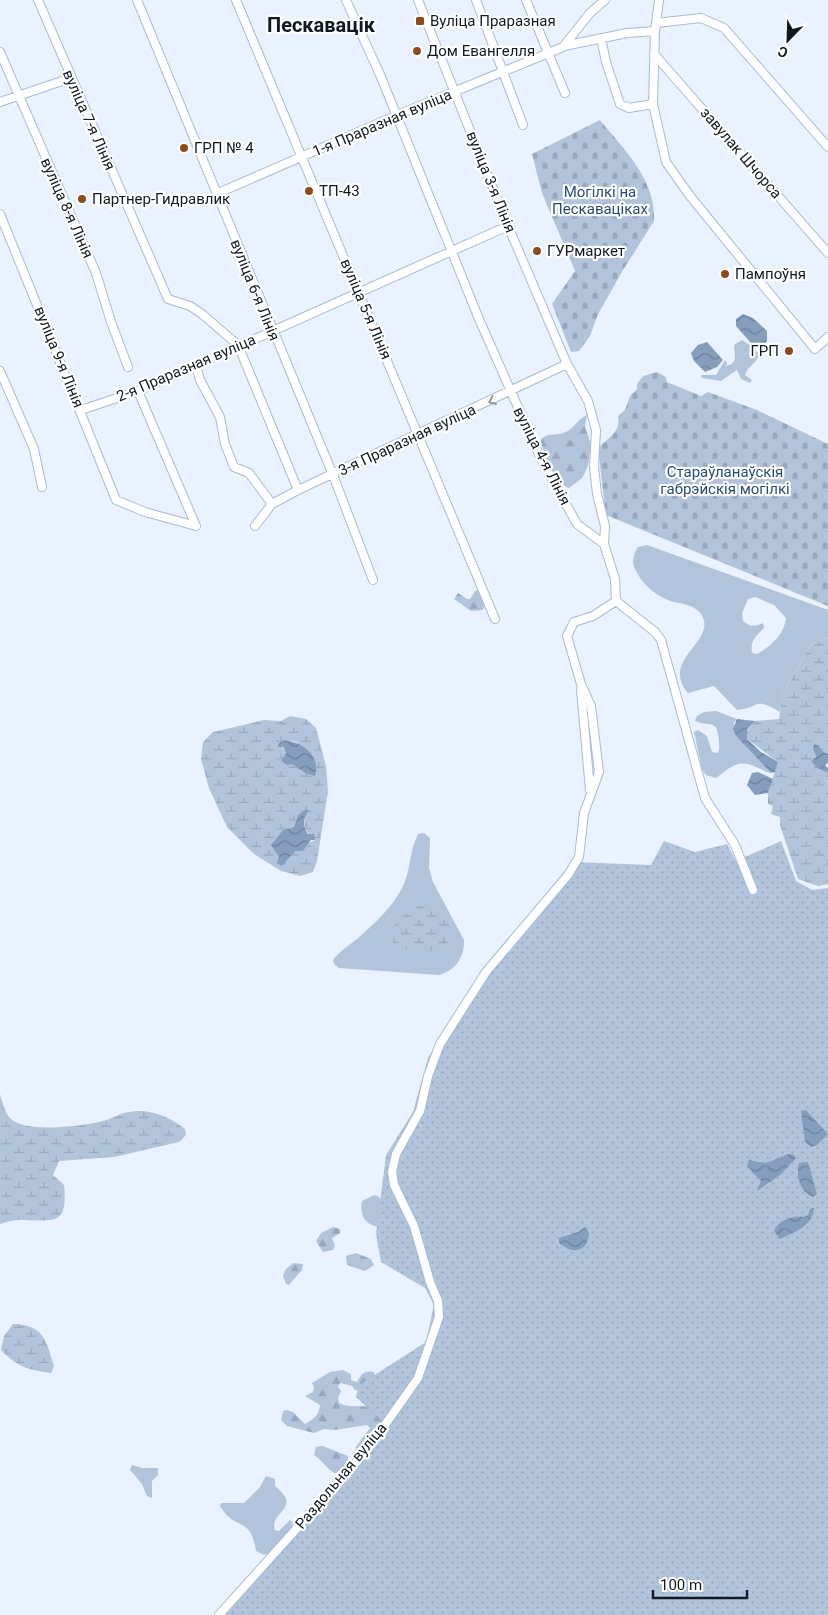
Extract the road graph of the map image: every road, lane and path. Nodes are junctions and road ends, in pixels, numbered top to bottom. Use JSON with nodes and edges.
{"nodes":[{"id":1,"x":38,"y":0,"type":"edge"},
{"id":2,"x":137,"y":0,"type":"edge"},
{"id":3,"x":236,"y":0,"type":"edge"},
{"id":4,"x":346,"y":0,"type":"edge"},
{"id":5,"x":418,"y":0,"type":"edge"},
{"id":6,"x":476,"y":0,"type":"edge"},
{"id":7,"x":526,"y":0,"type":"edge"},
{"id":8,"x":605,"y":0,"type":"edge"},
{"id":9,"x":659,"y":0,"type":"edge"},
{"id":10,"x":656,"y":27,"type":"junction"},
{"id":11,"x":601,"y":38,"type":"junction"},
{"id":12,"x":563,"y":47,"type":"junction"},
{"id":13,"x":0,"y":52,"type":"edge"},
{"id":14,"x":548,"y":53,"type":"junction"},
{"id":15,"x":654,"y":54,"type":"junction"},
{"id":16,"x":504,"y":71,"type":"junction"},
{"id":17,"x":71,"y":78,"type":"junction"},
{"id":18,"x":455,"y":92,"type":"junction"},
{"id":19,"x":565,"y":93,"type":"dead end"},
{"id":20,"x":18,"y":96,"type":"junction"},
{"id":21,"x":0,"y":102,"type":"edge"},
{"id":22,"x":653,"y":104,"type":"junction"},
{"id":23,"x":395,"y":116,"type":"junction"},
{"id":24,"x":523,"y":125,"type":"dead end"},
{"id":25,"x":828,"y":146,"type":"edge"},
{"id":26,"x":303,"y":157,"type":"junction"},
{"id":27,"x":216,"y":194,"type":"junction"},
{"id":28,"x":0,"y":214,"type":"edge"},
{"id":29,"x":508,"y":226,"type":"junction"},
{"id":30,"x":452,"y":251,"type":"junction"},
{"id":31,"x":828,"y":253,"type":"edge"},
{"id":32,"x":360,"y":294,"type":"junction"},
{"id":33,"x":272,"y":332,"type":"junction"},
{"id":34,"x":828,"y":337,"type":"edge"},
{"id":35,"x":238,"y":345,"type":"junction"},
{"id":36,"x":567,"y":364,"type":"junction"},
{"id":37,"x":196,"y":365,"type":"junction"},
{"id":38,"x":128,"y":367,"type":"dead end"},
{"id":39,"x":0,"y":370,"type":"edge"},
{"id":40,"x":138,"y":391,"type":"junction"},
{"id":41,"x":510,"y":392,"type":"junction"},
{"id":42,"x":81,"y":410,"type":"junction"},
{"id":43,"x":418,"y":434,"type":"junction"},
{"id":44,"x":333,"y":475,"type":"junction"},
{"id":45,"x":42,"y":488,"type":"dead end"},
{"id":46,"x":298,"y":490,"type":"junction"},
{"id":47,"x":272,"y":504,"type":"junction"},
{"id":48,"x":255,"y":526,"type":"dead end"},
{"id":49,"x":604,"y":544,"type":"junction"},
{"id":50,"x":373,"y":580,"type":"dead end"},
{"id":51,"x":616,"y":601,"type":"junction"},
{"id":52,"x":495,"y":619,"type":"dead end"},
{"id":53,"x":753,"y":890,"type":"dead end"},
{"id":54,"x":219,"y":1615,"type":"edge"}],
"edges":[{"from":1,"to":17,"type":"street","name":"вуліца 7-я Лінія"},
{"from":2,"to":27,"type":"street","name":"вуліца 6-я Лінія"},
{"from":3,"to":26,"type":"street","name":"вуліца 5-я Лінія"},
{"from":4,"to":23,"type":"street","name":"вуліца 4-я Лінія"},
{"from":5,"to":18,"type":"street","name":"вуліца 3-я Лінія"},
{"from":6,"to":16,"type":"street"},
{"from":7,"to":14,"type":"street"},
{"from":8,"to":12,"type":"street"},
{"from":9,"to":10,"type":"street"},
{"from":10,"to":11,"type":"street","name":"1-я Праразная вуліца"},
{"from":10,"to":15,"type":"street"},
{"from":10,"to":25,"type":"street","name":"1-я Праразная вуліца"},
{"from":11,"to":12,"type":"street","name":"1-я Праразная вуліца"},
{"from":11,"to":22,"type":"street"},
{"from":12,"to":14,"type":"street","name":"1-я Праразная вуліца"},
{"from":13,"to":20,"type":"street","name":"вуліца 8-я Лінія"},
{"from":14,"to":16,"type":"street","name":"1-я Праразная вуліца"},
{"from":14,"to":19,"type":"street"},
{"from":15,"to":22,"type":"street"},
{"from":15,"to":31,"type":"street","name":"завулак Шчорса"},
{"from":16,"to":18,"type":"street","name":"1-я Праразная вуліца"},
{"from":16,"to":24,"type":"street"},
{"from":17,"to":20,"type":"street"},
{"from":17,"to":35,"type":"street","name":"вуліца 7-я Лінія"},
{"from":18,"to":23,"type":"street","name":"1-я Праразная вуліца"},
{"from":18,"to":29,"type":"street","name":"вуліца 3-я Лінія"},
{"from":20,"to":21,"type":"street"},
{"from":20,"to":38,"type":"street","name":"вуліца 8-я Лінія"},
{"from":22,"to":34,"type":"street"},
{"from":23,"to":26,"type":"street","name":"1-я Праразная вуліца"},
{"from":23,"to":30,"type":"street","name":"вуліца 4-я Лінія"},
{"from":26,"to":27,"type":"street","name":"1-я Праразная вуліца"},
{"from":26,"to":32,"type":"street","name":"вуліца 5-я Лінія"},
{"from":27,"to":33,"type":"street","name":"вуліца 6-я Лінія"},
{"from":28,"to":42,"type":"street","name":"вуліца 9-я Лінія"},
{"from":29,"to":30,"type":"street","name":"2-я Праразная вуліца"},
{"from":29,"to":36,"type":"street","name":"вуліца 3-я Лінія"},
{"from":30,"to":32,"type":"street","name":"2-я Праразная вуліца"},
{"from":30,"to":41,"type":"street","name":"вуліца 4-я Лінія"},
{"from":32,"to":33,"type":"street","name":"2-я Праразная вуліца"},
{"from":32,"to":43,"type":"street","name":"вуліца 5-я Лінія"},
{"from":33,"to":35,"type":"street","name":"2-я Праразная вуліца"},
{"from":33,"to":44,"type":"street","name":"вуліца 6-я Лінія"},
{"from":35,"to":37,"type":"street","name":"2-я Праразная вуліца"},
{"from":35,"to":46,"type":"street"},
{"from":36,"to":41,"type":"street","name":"3-я Праразная вуліца"},
{"from":36,"to":49,"type":"street","name":"вуліца 3-я Лінія"},
{"from":37,"to":40,"type":"street","name":"2-я Праразная вуліца"},
{"from":37,"to":47,"type":"street"},
{"from":39,"to":45,"type":"street"},
{"from":40,"to":42,"type":"street","name":"2-я Праразная вуліца"},
{"from":40,"to":42,"type":"street","name":"вуліца 9-я Лінія"},
{"from":41,"to":43,"type":"street","name":"3-я Праразная вуліца","one_way":true},
{"from":41,"to":49,"type":"street","name":"вуліца 4-я Лінія"},
{"from":43,"to":44,"type":"street","name":"3-я Праразная вуліца"},
{"from":43,"to":52,"type":"street","name":"вуліца 5-я Лінія"},
{"from":44,"to":46,"type":"street","name":"3-я Праразная вуліца"},
{"from":44,"to":50,"type":"street","name":"вуліца 6-я Лінія"},
{"from":46,"to":47,"type":"street","name":"3-я Праразная вуліца"},
{"from":47,"to":48,"type":"street","name":"3-я Праразная вуліца"},
{"from":49,"to":51,"type":"street"},
{"from":51,"to":53,"type":"street"},
{"from":51,"to":54,"type":"street","name":"Раздольная вуліца"}]}
